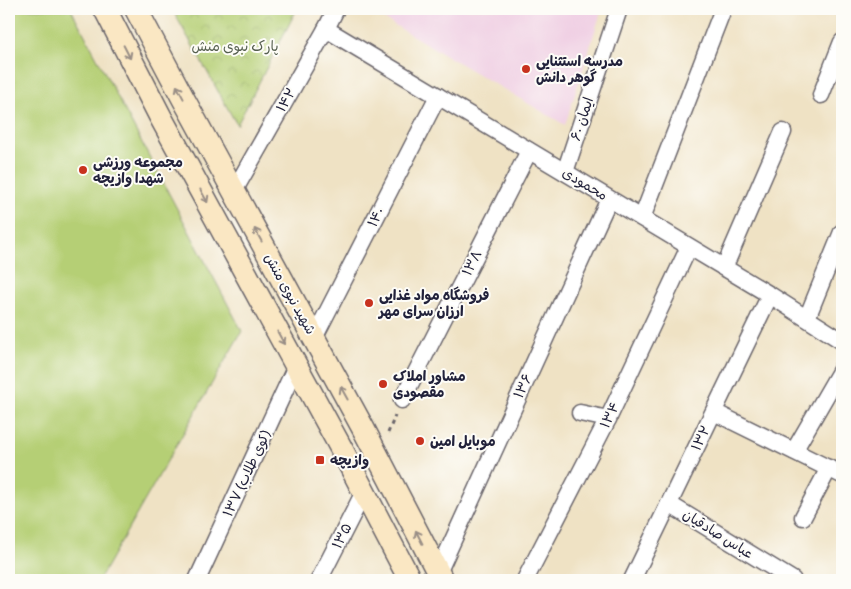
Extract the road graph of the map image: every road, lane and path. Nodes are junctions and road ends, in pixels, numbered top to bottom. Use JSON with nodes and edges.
{"nodes":[{"id":1,"x":105,"y":9,"type":"edge"},
{"id":2,"x":136,"y":9,"type":"edge"},
{"id":3,"x":336,"y":9,"type":"edge"},
{"id":4,"x":619,"y":9,"type":"edge"},
{"id":5,"x":723,"y":9,"type":"edge"},
{"id":6,"x":326,"y":29,"type":"junction"},
{"id":7,"x":842,"y":42,"type":"edge"},
{"id":8,"x":837,"y":69,"type":"edge"},
{"id":9,"x":821,"y":95,"type":"dead end"},
{"id":10,"x":438,"y":96,"type":"junction"},
{"id":11,"x":783,"y":132,"type":"dead end"},
{"id":12,"x":529,"y":151,"type":"junction"},
{"id":13,"x":565,"y":172,"type":"junction"},
{"id":14,"x":234,"y":191,"type":"junction"},
{"id":15,"x":608,"y":199,"type":"junction"},
{"id":16,"x":642,"y":218,"type":"junction"},
{"id":17,"x":842,"y":232,"type":"edge"},
{"id":18,"x":690,"y":247,"type":"junction"},
{"id":19,"x":724,"y":268,"type":"junction"},
{"id":20,"x":770,"y":295,"type":"junction"},
{"id":21,"x":807,"y":318,"type":"junction"},
{"id":22,"x":314,"y":338,"type":"junction"},
{"id":23,"x":842,"y":341,"type":"edge"},
{"id":24,"x":296,"y":366,"type":"junction"},
{"id":25,"x":842,"y":368,"type":"edge"},
{"id":26,"x":402,"y":400,"type":"joint"},
{"id":27,"x":580,"y":412,"type":"dead end"},
{"id":28,"x":714,"y":412,"type":"junction"},
{"id":29,"x":608,"y":419,"type":"junction"},
{"id":30,"x":794,"y":451,"type":"junction"},
{"id":31,"x":378,"y":456,"type":"junction"},
{"id":32,"x":836,"y":472,"type":"edge"},
{"id":33,"x":364,"y":492,"type":"junction"},
{"id":34,"x":669,"y":504,"type":"junction"},
{"id":35,"x":803,"y":517,"type":"dead end"},
{"id":36,"x":440,"y":577,"type":"edge"},
{"id":37,"x":197,"y":580,"type":"edge"},
{"id":38,"x":319,"y":580,"type":"edge"},
{"id":39,"x":410,"y":580,"type":"edge"},
{"id":40,"x":525,"y":580,"type":"edge"},
{"id":41,"x":632,"y":580,"type":"edge"},
{"id":42,"x":793,"y":580,"type":"edge"}],
"edges":[{"from":1,"to":24,"type":"main road","name":"شهید نبوی منش","one_way":true},
{"from":14,"to":2,"type":"main road","name":"شهید نبوی منش","one_way":true},
{"from":3,"to":6,"type":"street","name":"۱۴۲"},
{"from":4,"to":13,"type":"street","name":"ایمان ۶۰"},
{"from":5,"to":16,"type":"street"},
{"from":6,"to":10,"type":"street","name":"محمودی"},
{"from":6,"to":14,"type":"street","name":"۱۴۲"},
{"from":7,"to":8,"type":"street"},
{"from":8,"to":9,"type":"street"},
{"from":10,"to":12,"type":"street","name":"محمودی"},
{"from":10,"to":22,"type":"street","name":"۱۴۰"},
{"from":11,"to":19,"type":"street"},
{"from":12,"to":13,"type":"street","name":"محمودی"},
{"from":12,"to":26,"type":"street","name":"۱۳۸"},
{"from":13,"to":15,"type":"street","name":"محمودی"},
{"from":22,"to":14,"type":"main road","name":"شهید نبوی منش","one_way":true},
{"from":15,"to":16,"type":"street","name":"محمودی"},
{"from":15,"to":36,"type":"street","name":"۱۳۶"},
{"from":16,"to":18,"type":"street","name":"محمودی"},
{"from":17,"to":21,"type":"street"},
{"from":18,"to":19,"type":"street","name":"محمودی"},
{"from":18,"to":29,"type":"street","name":"۱۳۴"},
{"from":19,"to":20,"type":"street","name":"محمودی"},
{"from":20,"to":21,"type":"street","name":"محمودی"},
{"from":20,"to":28,"type":"street","name":"۱۳۲"},
{"from":21,"to":23,"type":"street","name":"محمودی"},
{"from":31,"to":22,"type":"main road","name":"شهید نبوی منش","one_way":true},
{"from":24,"to":33,"type":"main road","name":"شهید نبوی منش"},
{"from":24,"to":37,"type":"street","name":"۱۳۷ (کوی طلاب)"},
{"from":25,"to":30,"type":"street"},
{"from":26,"to":31,"type":"path"},
{"from":27,"to":29,"type":"street"},
{"from":28,"to":30,"type":"street"},
{"from":28,"to":34,"type":"street","name":"۱۳۲"},
{"from":29,"to":40,"type":"street","name":"۱۳۴"},
{"from":30,"to":32,"type":"street"},
{"from":36,"to":31,"type":"main road","name":"شهید نبوی منش","one_way":true},
{"from":32,"to":35,"type":"street"},
{"from":33,"to":38,"type":"street","name":"۱۳۵"},
{"from":33,"to":39,"type":"main road","name":"شهید نبوی منش"},
{"from":34,"to":41,"type":"street","name":"۱۳۲"},
{"from":34,"to":42,"type":"street","name":"عباس صادقیان"}]}
